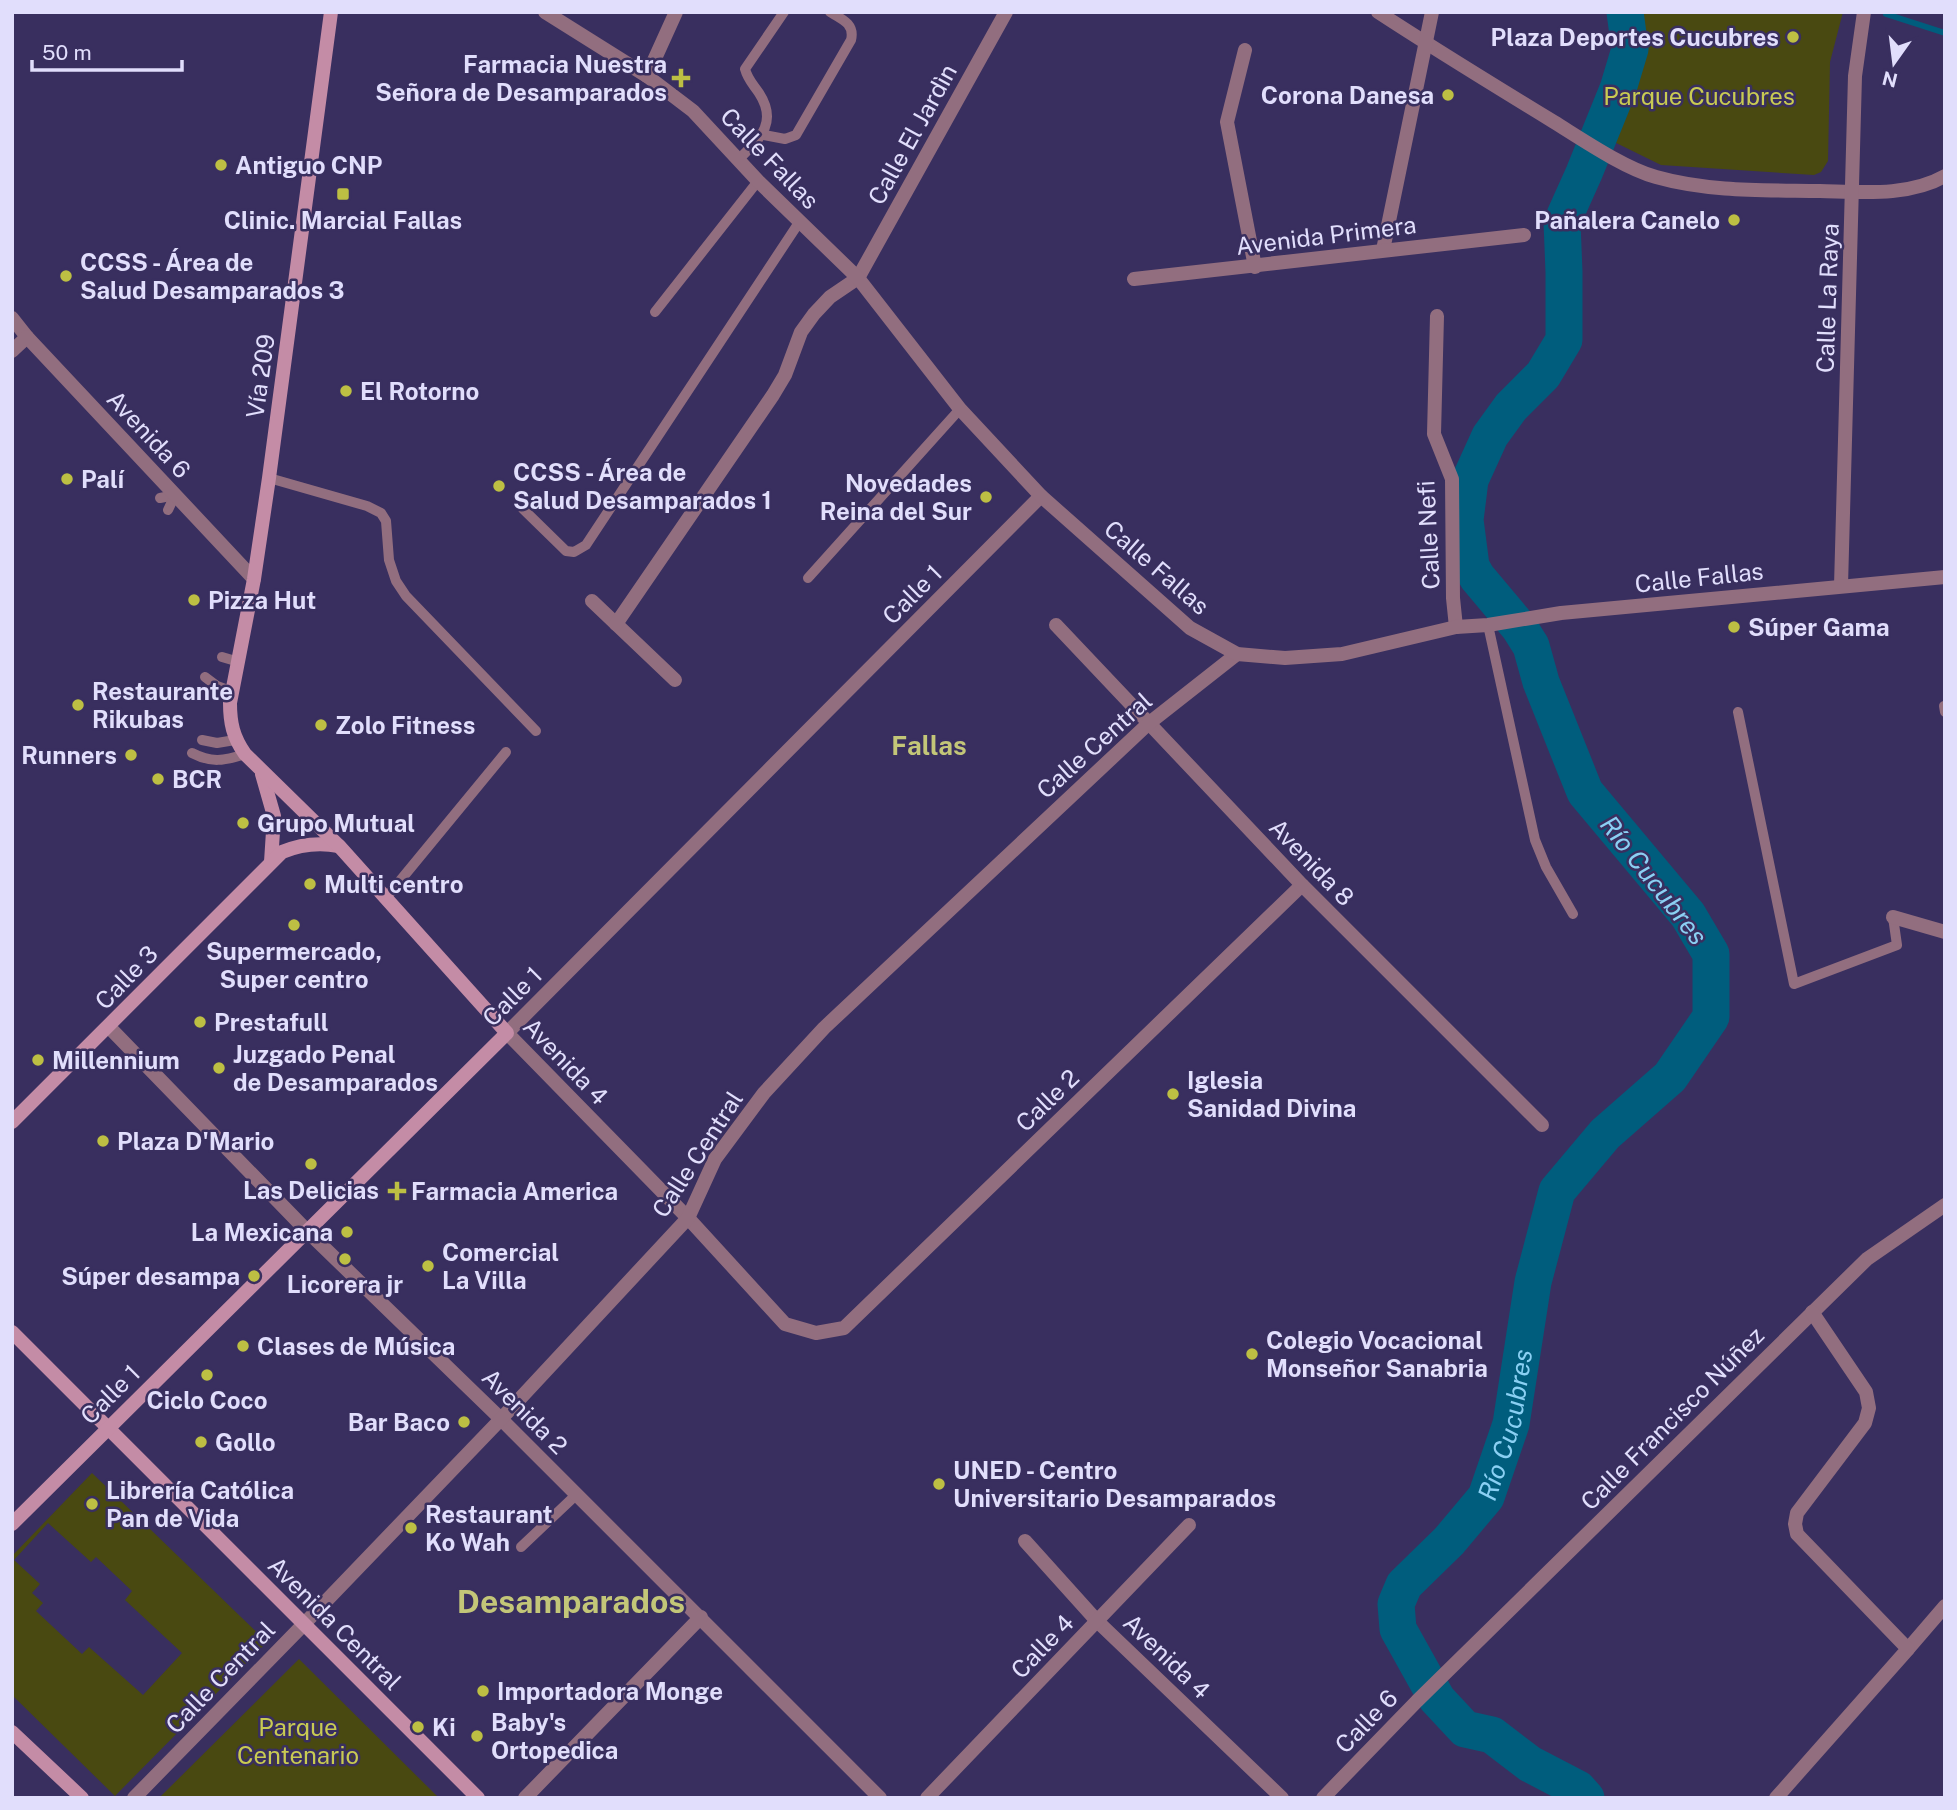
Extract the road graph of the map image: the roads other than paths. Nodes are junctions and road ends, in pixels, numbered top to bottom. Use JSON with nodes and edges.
{"nodes":[{"id":1,"x":331,"y":12,"type":"edge"},
{"id":2,"x":545,"y":12,"type":"edge"},
{"id":3,"x":676,"y":12,"type":"edge"},
{"id":4,"x":784,"y":12,"type":"edge"},
{"id":5,"x":830,"y":12,"type":"edge"},
{"id":6,"x":1006,"y":12,"type":"edge"},
{"id":7,"x":1378,"y":12,"type":"edge"},
{"id":8,"x":1432,"y":12,"type":"edge"},
{"id":9,"x":1864,"y":12,"type":"edge"},
{"id":10,"x":1426,"y":43,"type":"junction"},
{"id":11,"x":1245,"y":50,"type":"dead end"},
{"id":12,"x":647,"y":76,"type":"junction"},
{"id":13,"x":764,"y":135,"type":"junction"},
{"id":14,"x":738,"y":160,"type":"junction"},
{"id":15,"x":1945,"y":176,"type":"edge"},
{"id":16,"x":758,"y":181,"type":"junction"},
{"id":17,"x":1853,"y":192,"type":"junction"},
{"id":18,"x":800,"y":221,"type":"junction"},
{"id":19,"x":1524,"y":235,"type":"dead end"},
{"id":20,"x":1383,"y":250,"type":"junction"},
{"id":21,"x":1255,"y":267,"type":"junction"},
{"id":22,"x":858,"y":278,"type":"junction"},
{"id":23,"x":1134,"y":279,"type":"dead end"},
{"id":24,"x":655,"y":312,"type":"dead end"},
{"id":25,"x":1437,"y":316,"type":"dead end"},
{"id":26,"x":12,"y":318,"type":"edge"},
{"id":27,"x":27,"y":337,"type":"junction"},
{"id":28,"x":12,"y":351,"type":"edge"},
{"id":29,"x":960,"y":409,"type":"junction"},
{"id":30,"x":270,"y":478,"type":"junction"},
{"id":31,"x":175,"y":495,"type":"junction"},
{"id":32,"x":1041,"y":496,"type":"junction"},
{"id":33,"x":160,"y":498,"type":"dead end"},
{"id":34,"x":523,"y":509,"type":"dead end"},
{"id":35,"x":168,"y":510,"type":"dead end"},
{"id":36,"x":1945,"y":577,"type":"edge"},
{"id":37,"x":808,"y":578,"type":"dead end"},
{"id":38,"x":254,"y":579,"type":"junction"},
{"id":39,"x":1841,"y":586,"type":"junction"},
{"id":40,"x":592,"y":601,"type":"dead end"},
{"id":41,"x":616,"y":624,"type":"junction"},
{"id":42,"x":1492,"y":624,"type":"junction"},
{"id":43,"x":1056,"y":625,"type":"dead end"},
{"id":44,"x":1456,"y":628,"type":"junction"},
{"id":45,"x":1237,"y":654,"type":"junction"},
{"id":46,"x":222,"y":657,"type":"dead end"},
{"id":47,"x":239,"y":662,"type":"junction"},
{"id":48,"x":205,"y":677,"type":"dead end"},
{"id":49,"x":675,"y":680,"type":"dead end"},
{"id":50,"x":231,"y":697,"type":"junction"},
{"id":51,"x":1738,"y":712,"type":"dead end"},
{"id":52,"x":1148,"y":724,"type":"junction"},
{"id":53,"x":536,"y":731,"type":"dead end"},
{"id":54,"x":202,"y":740,"type":"dead end"},
{"id":55,"x":235,"y":740,"type":"junction"},
{"id":56,"x":192,"y":752,"type":"dead end"},
{"id":57,"x":506,"y":752,"type":"dead end"},
{"id":58,"x":244,"y":754,"type":"junction"},
{"id":59,"x":260,"y":769,"type":"junction"},
{"id":60,"x":340,"y":847,"type":"junction"},
{"id":61,"x":271,"y":862,"type":"junction"},
{"id":62,"x":1302,"y":885,"type":"junction"},
{"id":63,"x":385,"y":899,"type":"junction"},
{"id":64,"x":1573,"y":914,"type":"dead end"},
{"id":65,"x":1892,"y":917,"type":"joint"},
{"id":66,"x":1945,"y":932,"type":"edge"},
{"id":67,"x":109,"y":1027,"type":"junction"},
{"id":68,"x":507,"y":1033,"type":"junction"},
{"id":69,"x":12,"y":1122,"type":"edge"},
{"id":70,"x":1542,"y":1125,"type":"dead end"},
{"id":71,"x":1945,"y":1205,"type":"edge"},
{"id":72,"x":688,"y":1217,"type":"junction"},
{"id":73,"x":308,"y":1232,"type":"junction"},
{"id":74,"x":1812,"y":1312,"type":"junction"},
{"id":75,"x":12,"y":1332,"type":"edge"},
{"id":76,"x":816,"y":1333,"type":"joint"},
{"id":77,"x":501,"y":1419,"type":"junction"},
{"id":78,"x":108,"y":1428,"type":"junction"},
{"id":79,"x":576,"y":1494,"type":"junction"},
{"id":80,"x":12,"y":1524,"type":"edge"},
{"id":81,"x":1189,"y":1525,"type":"dead end"},
{"id":82,"x":1025,"y":1541,"type":"dead end"},
{"id":83,"x":521,"y":1547,"type":"dead end"},
{"id":84,"x":1945,"y":1606,"type":"edge"},
{"id":85,"x":701,"y":1617,"type":"junction"},
{"id":86,"x":1097,"y":1621,"type":"junction"},
{"id":87,"x":304,"y":1624,"type":"junction"},
{"id":88,"x":1908,"y":1650,"type":"junction"},
{"id":89,"x":1442,"y":1677,"type":"joint"},
{"id":90,"x":12,"y":1732,"type":"edge"},
{"id":91,"x":82,"y":1798,"type":"edge"},
{"id":92,"x":134,"y":1798,"type":"edge"},
{"id":93,"x":478,"y":1798,"type":"edge"},
{"id":94,"x":525,"y":1798,"type":"edge"},
{"id":95,"x":880,"y":1798,"type":"edge"},
{"id":96,"x":927,"y":1798,"type":"edge"},
{"id":97,"x":1282,"y":1798,"type":"edge"},
{"id":98,"x":1324,"y":1798,"type":"edge"},
{"id":99,"x":1776,"y":1798,"type":"edge"}],
"edges":[{"from":1,"to":30,"type":"main road","name":"Vía 209"},
{"from":2,"to":12,"type":"street","name":"Calle Fallas"},
{"from":3,"to":12,"type":"street"},
{"from":4,"to":13,"type":"lane"},
{"from":5,"to":13,"type":"lane"},
{"from":6,"to":22,"type":"street","name":"Calle El Jardìn"},
{"from":7,"to":10,"type":"street"},
{"from":8,"to":10,"type":"street"},
{"from":9,"to":17,"type":"street","name":"Calle La Raya"},
{"from":10,"to":17,"type":"street"},
{"from":10,"to":20,"type":"street"},
{"from":11,"to":21,"type":"street"},
{"from":12,"to":14,"type":"street","name":"Calle Fallas"},
{"from":13,"to":14,"type":"lane"},
{"from":14,"to":16,"type":"street","name":"Calle Fallas"},
{"from":15,"to":17,"type":"street"},
{"from":16,"to":18,"type":"street","name":"Calle Fallas"},
{"from":16,"to":24,"type":"lane"},
{"from":17,"to":39,"type":"street","name":"Calle La Raya"},
{"from":18,"to":22,"type":"street","name":"Calle Fallas"},
{"from":18,"to":34,"type":"lane"},
{"from":19,"to":20,"type":"street","name":"Avenida Primera"},
{"from":20,"to":21,"type":"street","name":"Avenida Primera"},
{"from":21,"to":23,"type":"street","name":"Avenida Primera"},
{"from":22,"to":29,"type":"street","name":"Calle Fallas"},
{"from":22,"to":41,"type":"street"},
{"from":25,"to":44,"type":"street","name":"Calle Nefi"},
{"from":26,"to":27,"type":"street","name":"Avenida 6"},
{"from":27,"to":28,"type":"street"},
{"from":27,"to":31,"type":"street","name":"Avenida 6"},
{"from":29,"to":32,"type":"street","name":"Calle Fallas"},
{"from":29,"to":37,"type":"lane"},
{"from":30,"to":38,"type":"main road","name":"Vía 209"},
{"from":30,"to":53,"type":"lane"},
{"from":31,"to":33,"type":"lane"},
{"from":31,"to":35,"type":"lane"},
{"from":31,"to":38,"type":"street","name":"Avenida 6"},
{"from":32,"to":45,"type":"street","name":"Calle Fallas"},
{"from":32,"to":68,"type":"street","name":"Calle 1"},
{"from":36,"to":39,"type":"street","name":"Calle Fallas"},
{"from":38,"to":47,"type":"main road","name":"Vía 209"},
{"from":39,"to":42,"type":"street","name":"Calle Fallas"},
{"from":40,"to":41,"type":"street"},
{"from":41,"to":49,"type":"street"},
{"from":42,"to":44,"type":"street","name":"Calle Fallas"},
{"from":42,"to":64,"type":"lane"},
{"from":43,"to":52,"type":"street","name":"Avenida 8"},
{"from":44,"to":45,"type":"street","name":"Calle Fallas"},
{"from":45,"to":52,"type":"street","name":"Calle Central"},
{"from":46,"to":47,"type":"lane"},
{"from":47,"to":50,"type":"main road","name":"Vía 209"},
{"from":48,"to":50,"type":"lane"},
{"from":50,"to":55,"type":"main road","name":"Avenida 4"},
{"from":51,"to":65,"type":"lane"},
{"from":52,"to":62,"type":"street","name":"Avenida 8"},
{"from":52,"to":72,"type":"street","name":"Calle Central"},
{"from":54,"to":55,"type":"lane"},
{"from":55,"to":58,"type":"main road","name":"Avenida 4"},
{"from":56,"to":58,"type":"lane"},
{"from":57,"to":63,"type":"lane"},
{"from":58,"to":59,"type":"main road","name":"Avenida 4"},
{"from":59,"to":60,"type":"main road","name":"Avenida 4"},
{"from":59,"to":61,"type":"main road"},
{"from":60,"to":61,"type":"main road","name":"Calle 3"},
{"from":60,"to":63,"type":"main road","name":"Avenida 4"},
{"from":61,"to":67,"type":"main road","name":"Calle 3"},
{"from":62,"to":70,"type":"street","name":"Avenida 8"},
{"from":62,"to":76,"type":"street","name":"Calle 2"},
{"from":63,"to":68,"type":"main road","name":"Avenida 4"},
{"from":65,"to":66,"type":"street"},
{"from":67,"to":69,"type":"main road","name":"Calle 3"},
{"from":67,"to":73,"type":"street","name":"Avenida 2"},
{"from":68,"to":72,"type":"street","name":"Avenida 4"},
{"from":68,"to":73,"type":"main road","name":"Calle 1"},
{"from":71,"to":74,"type":"street","name":"Calle Francisco Núñez"},
{"from":72,"to":76,"type":"street","name":"Avenida 4"},
{"from":72,"to":77,"type":"street","name":"Calle Central"},
{"from":73,"to":77,"type":"street","name":"Avenida 2"},
{"from":73,"to":78,"type":"main road","name":"Calle 1"},
{"from":74,"to":88,"type":"street"},
{"from":74,"to":89,"type":"street","name":"Calle Francisco Núñez"},
{"from":75,"to":78,"type":"main road","name":"Avenida Central"},
{"from":77,"to":79,"type":"street","name":"Avenida 2"},
{"from":77,"to":87,"type":"street","name":"Calle Central"},
{"from":78,"to":80,"type":"main road","name":"Calle 1"},
{"from":78,"to":87,"type":"main road","name":"Avenida Central"},
{"from":79,"to":83,"type":"lane"},
{"from":79,"to":85,"type":"street","name":"Avenida 2"},
{"from":81,"to":86,"type":"street","name":"Calle 4"},
{"from":82,"to":86,"type":"street","name":"Avenida 4"},
{"from":84,"to":88,"type":"street"},
{"from":85,"to":94,"type":"street"},
{"from":85,"to":95,"type":"street","name":"Avenida 2"},
{"from":86,"to":96,"type":"street","name":"Calle 4"},
{"from":86,"to":97,"type":"street","name":"Avenida 4"},
{"from":87,"to":92,"type":"street","name":"Calle Central"},
{"from":87,"to":93,"type":"main road","name":"Avenida Central"},
{"from":88,"to":99,"type":"street"},
{"from":89,"to":98,"type":"street","name":"Calle 6"},
{"from":90,"to":91,"type":"main road"}]}
